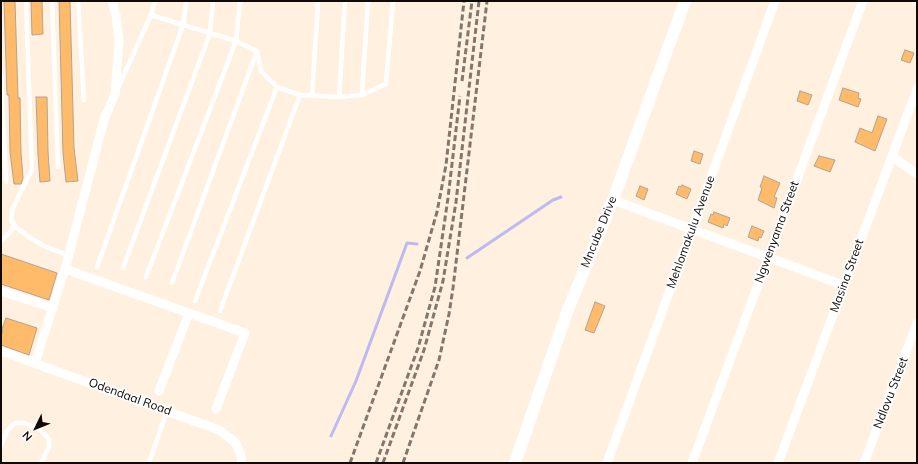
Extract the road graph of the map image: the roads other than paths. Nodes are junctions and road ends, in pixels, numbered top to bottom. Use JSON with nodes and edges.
{"nodes":[{"id":1,"x":26,"y":1,"type":"edge"},
{"id":2,"x":52,"y":1,"type":"edge"},
{"id":3,"x":78,"y":1,"type":"edge"},
{"id":4,"x":112,"y":1,"type":"edge"},
{"id":5,"x":155,"y":1,"type":"edge"},
{"id":6,"x":186,"y":1,"type":"edge"},
{"id":7,"x":213,"y":1,"type":"edge"},
{"id":8,"x":240,"y":1,"type":"edge"},
{"id":9,"x":318,"y":1,"type":"edge"},
{"id":10,"x":345,"y":1,"type":"edge"},
{"id":11,"x":368,"y":1,"type":"edge"},
{"id":12,"x":393,"y":1,"type":"edge"},
{"id":13,"x":685,"y":1,"type":"edge"},
{"id":14,"x":776,"y":1,"type":"edge"},
{"id":15,"x":863,"y":1,"type":"edge"},
{"id":16,"x":151,"y":15,"type":"junction"},
{"id":17,"x":183,"y":25,"type":"junction"},
{"id":18,"x":210,"y":33,"type":"junction"},
{"id":19,"x":236,"y":41,"type":"junction"},
{"id":20,"x":257,"y":51,"type":"junction"},
{"id":21,"x":1,"y":73,"type":"edge"},
{"id":22,"x":277,"y":86,"type":"junction"},
{"id":23,"x":917,"y":89,"type":"edge"},
{"id":24,"x":115,"y":94,"type":"junction"},
{"id":25,"x":300,"y":95,"type":"junction"},
{"id":26,"x":362,"y":95,"type":"junction"},
{"id":27,"x":312,"y":96,"type":"junction"},
{"id":28,"x":339,"y":97,"type":"junction"},
{"id":29,"x":84,"y":100,"type":"dead end"},
{"id":30,"x":892,"y":156,"type":"junction"},
{"id":31,"x":58,"y":167,"type":"dead end"},
{"id":32,"x":917,"y":174,"type":"edge"},
{"id":33,"x":6,"y":182,"type":"dead end"},
{"id":34,"x":613,"y":200,"type":"junction"},
{"id":35,"x":14,"y":224,"type":"junction"},
{"id":36,"x":692,"y":229,"type":"junction"},
{"id":37,"x":1,"y":241,"type":"edge"},
{"id":38,"x":69,"y":256,"type":"junction"},
{"id":39,"x":768,"y":256,"type":"junction"},
{"id":40,"x":97,"y":267,"type":"dead end"},
{"id":41,"x":123,"y":268,"type":"dead end"},
{"id":42,"x":65,"y":269,"type":"junction"},
{"id":43,"x":146,"y":277,"type":"dead end"},
{"id":44,"x":172,"y":283,"type":"dead end"},
{"id":45,"x":844,"y":285,"type":"junction"},
{"id":46,"x":1,"y":291,"type":"edge"},
{"id":47,"x":195,"y":301,"type":"dead end"},
{"id":48,"x":53,"y":308,"type":"junction"},
{"id":49,"x":220,"y":311,"type":"dead end"},
{"id":50,"x":189,"y":313,"type":"junction"},
{"id":51,"x":917,"y":323,"type":"edge"},
{"id":52,"x":1,"y":351,"type":"edge"},
{"id":53,"x":35,"y":363,"type":"junction"},
{"id":54,"x":159,"y":391,"type":"dead end"},
{"id":55,"x":216,"y":409,"type":"dead end"},
{"id":56,"x":167,"y":411,"type":"junction"},
{"id":57,"x":1,"y":446,"type":"edge"},
{"id":58,"x":41,"y":463,"type":"edge"},
{"id":59,"x":149,"y":463,"type":"edge"},
{"id":60,"x":242,"y":463,"type":"edge"},
{"id":61,"x":515,"y":463,"type":"edge"},
{"id":62,"x":607,"y":463,"type":"edge"},
{"id":63,"x":692,"y":463,"type":"edge"},
{"id":64,"x":778,"y":463,"type":"edge"},
{"id":65,"x":864,"y":463,"type":"edge"}],
"edges":[{"from":1,"to":35,"type":"lane"},
{"from":2,"to":31,"type":"lane"},
{"from":3,"to":29,"type":"lane"},
{"from":4,"to":24,"type":"street"},
{"from":5,"to":16,"type":"lane"},
{"from":6,"to":17,"type":"lane"},
{"from":7,"to":18,"type":"lane"},
{"from":8,"to":19,"type":"lane"},
{"from":9,"to":27,"type":"lane"},
{"from":10,"to":28,"type":"lane"},
{"from":11,"to":26,"type":"lane"},
{"from":12,"to":26,"type":"lane"},
{"from":13,"to":34,"type":"street","name":"Mncube Drive"},
{"from":14,"to":36,"type":"street","name":"Mehlomakulu Avenue"},
{"from":15,"to":39,"type":"street","name":"Ngwenyama Street"},
{"from":16,"to":17,"type":"lane"},
{"from":16,"to":24,"type":"lane"},
{"from":17,"to":18,"type":"lane"},
{"from":17,"to":40,"type":"lane"},
{"from":18,"to":19,"type":"lane"},
{"from":18,"to":41,"type":"lane"},
{"from":19,"to":20,"type":"lane"},
{"from":19,"to":43,"type":"lane"},
{"from":20,"to":22,"type":"lane"},
{"from":20,"to":44,"type":"lane"},
{"from":21,"to":33,"type":"lane"},
{"from":22,"to":25,"type":"lane"},
{"from":22,"to":47,"type":"lane"},
{"from":23,"to":30,"type":"street","name":"Masina Street"},
{"from":24,"to":38,"type":"street"},
{"from":25,"to":27,"type":"lane"},
{"from":25,"to":49,"type":"lane"},
{"from":26,"to":28,"type":"lane"},
{"from":27,"to":28,"type":"lane"},
{"from":30,"to":32,"type":"street"},
{"from":30,"to":45,"type":"street","name":"Masina Street"},
{"from":34,"to":36,"type":"street"},
{"from":34,"to":61,"type":"street","name":"Mncube Drive"},
{"from":35,"to":37,"type":"lane"},
{"from":35,"to":38,"type":"lane"},
{"from":36,"to":39,"type":"street"},
{"from":36,"to":62,"type":"street","name":"Mehlomakulu Avenue"},
{"from":38,"to":42,"type":"street"},
{"from":39,"to":45,"type":"street"},
{"from":39,"to":63,"type":"street","name":"Ngwenyama Street"},
{"from":42,"to":48,"type":"street"},
{"from":42,"to":50,"type":"street"},
{"from":45,"to":64,"type":"street","name":"Masina Street"},
{"from":46,"to":48,"type":"street"},
{"from":48,"to":53,"type":"street"},
{"from":50,"to":54,"type":"street"},
{"from":50,"to":55,"type":"street"},
{"from":51,"to":65,"type":"street","name":"Ndlovu Street"},
{"from":52,"to":53,"type":"street","name":"Odendaal Road"},
{"from":53,"to":56,"type":"street","name":"Odendaal Road"},
{"from":56,"to":59,"type":"lane"},
{"from":56,"to":60,"type":"street","name":"Odendaal Road"},
{"from":57,"to":58,"type":"lane"}]}
